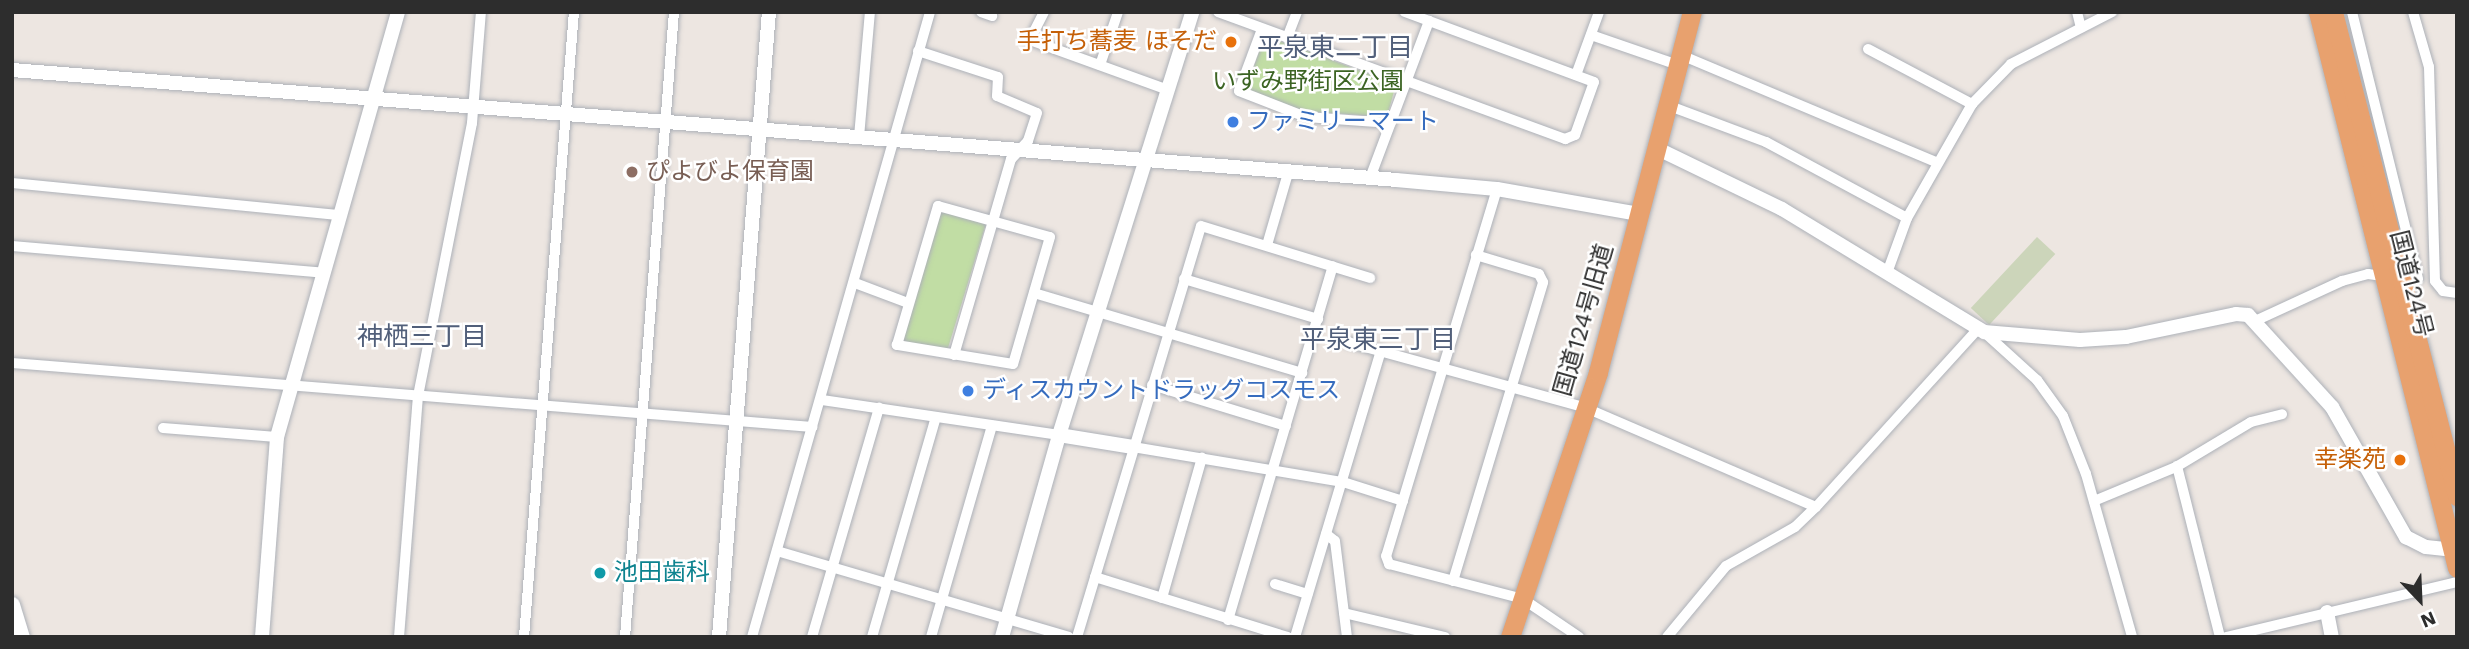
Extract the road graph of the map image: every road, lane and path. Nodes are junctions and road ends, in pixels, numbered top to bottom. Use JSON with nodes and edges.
{"nodes":[{"id":1,"x":398,"y":12,"type":"edge"},
{"id":2,"x":481,"y":12,"type":"edge"},
{"id":3,"x":574,"y":12,"type":"edge"},
{"id":4,"x":674,"y":12,"type":"edge"},
{"id":5,"x":769,"y":12,"type":"edge"},
{"id":6,"x":870,"y":12,"type":"edge"},
{"id":7,"x":929,"y":12,"type":"edge"},
{"id":8,"x":1044,"y":12,"type":"edge"},
{"id":9,"x":1118,"y":12,"type":"edge"},
{"id":10,"x":1192,"y":12,"type":"edge"},
{"id":11,"x":1218,"y":12,"type":"edge"},
{"id":12,"x":1297,"y":12,"type":"edge"},
{"id":13,"x":1405,"y":12,"type":"edge"},
{"id":14,"x":1599,"y":12,"type":"edge"},
{"id":15,"x":1692,"y":12,"type":"edge"},
{"id":16,"x":2077,"y":12,"type":"edge"},
{"id":17,"x":2112,"y":12,"type":"edge"},
{"id":18,"x":2318,"y":12,"type":"edge"},
{"id":19,"x":2333,"y":12,"type":"edge"},
{"id":20,"x":2352,"y":12,"type":"edge"},
{"id":21,"x":2413,"y":12,"type":"edge"},
{"id":22,"x":1429,"y":21,"type":"junction"},
{"id":23,"x":2081,"y":28,"type":"junction"},
{"id":24,"x":1262,"y":29,"type":"junction"},
{"id":25,"x":1591,"y":35,"type":"junction"},
{"id":26,"x":1287,"y":38,"type":"junction"},
{"id":27,"x":1868,"y":50,"type":"dead end"},
{"id":28,"x":918,"y":51,"type":"junction"},
{"id":29,"x":1679,"y":60,"type":"junction"},
{"id":30,"x":1100,"y":65,"type":"junction"},
{"id":31,"x":12,"y":70,"type":"edge"},
{"id":32,"x":1576,"y":75,"type":"junction"},
{"id":33,"x":1407,"y":82,"type":"junction"},
{"id":34,"x":1165,"y":89,"type":"junction"},
{"id":35,"x":2364,"y":99,"type":"junction"},
{"id":36,"x":372,"y":100,"type":"junction"},
{"id":37,"x":1972,"y":104,"type":"junction"},
{"id":38,"x":1667,"y":105,"type":"junction"},
{"id":39,"x":473,"y":107,"type":"junction"},
{"id":40,"x":565,"y":115,"type":"junction"},
{"id":41,"x":666,"y":123,"type":"junction"},
{"id":42,"x":1391,"y":123,"type":"junction"},
{"id":43,"x":760,"y":129,"type":"junction"},
{"id":44,"x":859,"y":137,"type":"junction"},
{"id":45,"x":893,"y":140,"type":"junction"},
{"id":46,"x":1656,"y":148,"type":"junction"},
{"id":47,"x":1017,"y":151,"type":"junction"},
{"id":48,"x":1143,"y":161,"type":"junction"},
{"id":49,"x":1935,"y":162,"type":"junction"},
{"id":50,"x":1288,"y":173,"type":"junction"},
{"id":51,"x":1370,"y":178,"type":"junction"},
{"id":52,"x":12,"y":183,"type":"edge"},
{"id":53,"x":1497,"y":189,"type":"junction"},
{"id":54,"x":1639,"y":214,"type":"junction"},
{"id":55,"x":340,"y":215,"type":"junction"},
{"id":56,"x":1907,"y":218,"type":"junction"},
{"id":57,"x":994,"y":220,"type":"junction"},
{"id":58,"x":1267,"y":245,"type":"junction"},
{"id":59,"x":12,"y":246,"type":"edge"},
{"id":60,"x":1476,"y":255,"type":"junction"},
{"id":61,"x":1334,"y":266,"type":"junction"},
{"id":62,"x":324,"y":273,"type":"junction"},
{"id":63,"x":1887,"y":273,"type":"junction"},
{"id":64,"x":2390,"y":277,"type":"junction"},
{"id":65,"x":1370,"y":278,"type":"dead end"},
{"id":66,"x":1184,"y":279,"type":"junction"},
{"id":67,"x":2418,"y":279,"type":"junction"},
{"id":68,"x":2435,"y":281,"type":"junction"},
{"id":69,"x":855,"y":283,"type":"junction"},
{"id":70,"x":1034,"y":293,"type":"junction"},
{"id":71,"x":2457,"y":293,"type":"edge"},
{"id":72,"x":908,"y":303,"type":"junction"},
{"id":73,"x":1100,"y":310,"type":"junction"},
{"id":74,"x":1318,"y":319,"type":"junction"},
{"id":75,"x":2255,"y":321,"type":"junction"},
{"id":76,"x":1168,"y":331,"type":"junction"},
{"id":77,"x":1984,"y":332,"type":"junction"},
{"id":78,"x":1347,"y":342,"type":"dead end"},
{"id":79,"x":1381,"y":351,"type":"junction"},
{"id":80,"x":954,"y":355,"type":"junction"},
{"id":81,"x":12,"y":363,"type":"edge"},
{"id":82,"x":1444,"y":368,"type":"junction"},
{"id":83,"x":1301,"y":373,"type":"junction"},
{"id":84,"x":1152,"y":385,"type":"junction"},
{"id":85,"x":291,"y":386,"type":"junction"},
{"id":86,"x":1512,"y":387,"type":"junction"},
{"id":87,"x":418,"y":396,"type":"junction"},
{"id":88,"x":822,"y":400,"type":"junction"},
{"id":89,"x":542,"y":407,"type":"junction"},
{"id":90,"x":879,"y":408,"type":"junction"},
{"id":91,"x":1586,"y":408,"type":"junction"},
{"id":92,"x":643,"y":414,"type":"junction"},
{"id":93,"x":2282,"y":414,"type":"dead end"},
{"id":94,"x":936,"y":417,"type":"junction"},
{"id":95,"x":736,"y":422,"type":"junction"},
{"id":96,"x":992,"y":426,"type":"junction"},
{"id":97,"x":1286,"y":426,"type":"junction"},
{"id":98,"x":812,"y":427,"type":"junction"},
{"id":99,"x":163,"y":428,"type":"dead end"},
{"id":100,"x":1059,"y":435,"type":"junction"},
{"id":101,"x":277,"y":437,"type":"junction"},
{"id":102,"x":1133,"y":447,"type":"junction"},
{"id":103,"x":1202,"y":457,"type":"junction"},
{"id":104,"x":2178,"y":466,"type":"junction"},
{"id":105,"x":1272,"y":470,"type":"junction"},
{"id":106,"x":1343,"y":482,"type":"junction"},
{"id":107,"x":2457,"y":496,"type":"edge"},
{"id":108,"x":1403,"y":501,"type":"junction"},
{"id":109,"x":2094,"y":501,"type":"junction"},
{"id":110,"x":1816,"y":507,"type":"junction"},
{"id":111,"x":1326,"y":534,"type":"junction"},
{"id":112,"x":777,"y":551,"type":"junction"},
{"id":113,"x":2455,"y":556,"type":"edge"},
{"id":114,"x":832,"y":567,"type":"junction"},
{"id":115,"x":1095,"y":578,"type":"junction"},
{"id":116,"x":1453,"y":581,"type":"junction"},
{"id":117,"x":2457,"y":582,"type":"edge"},
{"id":118,"x":887,"y":583,"type":"junction"},
{"id":119,"x":1275,"y":584,"type":"dead end"},
{"id":120,"x":1308,"y":594,"type":"junction"},
{"id":121,"x":943,"y":598,"type":"junction"},
{"id":122,"x":1162,"y":598,"type":"junction"},
{"id":123,"x":1523,"y":599,"type":"junction"},
{"id":124,"x":12,"y":605,"type":"edge"},
{"id":125,"x":2327,"y":612,"type":"junction"},
{"id":126,"x":1344,"y":613,"type":"junction"},
{"id":127,"x":1007,"y":618,"type":"junction"},
{"id":128,"x":1227,"y":620,"type":"junction"},
{"id":129,"x":22,"y":637,"type":"edge"},
{"id":130,"x":262,"y":637,"type":"edge"},
{"id":131,"x":399,"y":637,"type":"edge"},
{"id":132,"x":524,"y":637,"type":"edge"},
{"id":133,"x":625,"y":637,"type":"edge"},
{"id":134,"x":719,"y":637,"type":"edge"},
{"id":135,"x":752,"y":637,"type":"edge"},
{"id":136,"x":812,"y":637,"type":"edge"},
{"id":137,"x":872,"y":637,"type":"edge"},
{"id":138,"x":931,"y":637,"type":"edge"},
{"id":139,"x":1002,"y":637,"type":"edge"},
{"id":140,"x":1069,"y":637,"type":"edge"},
{"id":141,"x":1077,"y":637,"type":"edge"},
{"id":142,"x":1288,"y":637,"type":"edge"},
{"id":143,"x":1295,"y":637,"type":"edge"},
{"id":144,"x":1347,"y":637,"type":"edge"},
{"id":145,"x":1445,"y":637,"type":"edge"},
{"id":146,"x":1510,"y":637,"type":"edge"},
{"id":147,"x":1579,"y":637,"type":"edge"},
{"id":148,"x":1667,"y":637,"type":"edge"},
{"id":149,"x":2132,"y":637,"type":"edge"},
{"id":150,"x":2220,"y":637,"type":"edge"},
{"id":151,"x":2226,"y":637,"type":"edge"},
{"id":152,"x":2332,"y":637,"type":"edge"}],
"edges":[{"from":1,"to":36,"type":"street"},
{"from":2,"to":39,"type":"street"},
{"from":3,"to":40,"type":"street"},
{"from":4,"to":41,"type":"street"},
{"from":5,"to":43,"type":"street"},
{"from":6,"to":44,"type":"street"},
{"from":7,"to":28,"type":"street"},
{"from":8,"to":30,"type":"street"},
{"from":9,"to":30,"type":"street"},
{"from":10,"to":34,"type":"street"},
{"from":11,"to":24,"type":"street"},
{"from":12,"to":26,"type":"street"},
{"from":13,"to":22,"type":"street"},
{"from":14,"to":25,"type":"street"},
{"from":15,"to":29,"type":"highway","name":"国道124号旧道"},
{"from":16,"to":23,"type":"street"},
{"from":17,"to":23,"type":"street"},
{"from":18,"to":64,"type":"highway","name":"国道124号"},
{"from":19,"to":35,"type":"highway","name":"国道124号"},
{"from":20,"to":35,"type":"street"},
{"from":21,"to":68,"type":"street"},
{"from":22,"to":32,"type":"street"},
{"from":22,"to":33,"type":"street"},
{"from":23,"to":37,"type":"street"},
{"from":24,"to":26,"type":"street"},
{"from":24,"to":42,"type":"street"},
{"from":25,"to":29,"type":"street"},
{"from":25,"to":32,"type":"street"},
{"from":26,"to":33,"type":"street"},
{"from":27,"to":37,"type":"street"},
{"from":28,"to":45,"type":"street"},
{"from":28,"to":47,"type":"street"},
{"from":29,"to":38,"type":"highway","name":"国道124号旧道"},
{"from":29,"to":49,"type":"street"},
{"from":30,"to":34,"type":"street"},
{"from":31,"to":36,"type":"street"},
{"from":32,"to":33,"type":"street"},
{"from":33,"to":42,"type":"street"},
{"from":34,"to":48,"type":"street"},
{"from":35,"to":64,"type":"highway","name":"国道124号"},
{"from":35,"to":67,"type":"street"},
{"from":36,"to":39,"type":"street"},
{"from":36,"to":55,"type":"street"},
{"from":37,"to":49,"type":"street"},
{"from":38,"to":46,"type":"highway","name":"国道124号旧道"},
{"from":38,"to":56,"type":"street"},
{"from":39,"to":40,"type":"street"},
{"from":39,"to":87,"type":"street"},
{"from":40,"to":41,"type":"street"},
{"from":40,"to":89,"type":"street"},
{"from":41,"to":43,"type":"street"},
{"from":41,"to":92,"type":"street"},
{"from":42,"to":51,"type":"street"},
{"from":43,"to":44,"type":"street"},
{"from":43,"to":95,"type":"street"},
{"from":44,"to":45,"type":"street"},
{"from":45,"to":47,"type":"street"},
{"from":45,"to":69,"type":"street"},
{"from":46,"to":54,"type":"highway","name":"国道124号旧道"},
{"from":46,"to":63,"type":"street"},
{"from":47,"to":48,"type":"street"},
{"from":47,"to":57,"type":"street"},
{"from":48,"to":50,"type":"street"},
{"from":48,"to":73,"type":"street"},
{"from":49,"to":56,"type":"street"},
{"from":50,"to":51,"type":"street"},
{"from":50,"to":58,"type":"street"},
{"from":51,"to":53,"type":"street"},
{"from":52,"to":55,"type":"street"},
{"from":53,"to":54,"type":"street"},
{"from":53,"to":60,"type":"street"},
{"from":54,"to":91,"type":"highway","name":"国道124号旧道"},
{"from":55,"to":62,"type":"street"},
{"from":56,"to":63,"type":"street"},
{"from":57,"to":70,"type":"street"},
{"from":57,"to":72,"type":"street"},
{"from":57,"to":80,"type":"street"},
{"from":58,"to":61,"type":"street"},
{"from":58,"to":66,"type":"street"},
{"from":59,"to":62,"type":"street"},
{"from":60,"to":82,"type":"street"},
{"from":60,"to":86,"type":"street"},
{"from":61,"to":65,"type":"street"},
{"from":61,"to":74,"type":"street"},
{"from":62,"to":85,"type":"street"},
{"from":63,"to":77,"type":"street"},
{"from":64,"to":67,"type":"street"},
{"from":64,"to":75,"type":"street"},
{"from":64,"to":107,"type":"highway","name":"国道124号"},
{"from":64,"to":113,"type":"highway","name":"国道124号"},
{"from":66,"to":74,"type":"street"},
{"from":66,"to":76,"type":"street"},
{"from":67,"to":68,"type":"street"},
{"from":68,"to":71,"type":"street"},
{"from":69,"to":72,"type":"street"},
{"from":69,"to":88,"type":"street"},
{"from":70,"to":73,"type":"street"},
{"from":70,"to":80,"type":"street"},
{"from":72,"to":80,"type":"street"},
{"from":73,"to":76,"type":"street"},
{"from":73,"to":100,"type":"street"},
{"from":74,"to":83,"type":"street"},
{"from":75,"to":77,"type":"street"},
{"from":75,"to":113,"type":"street"},
{"from":76,"to":83,"type":"street"},
{"from":76,"to":84,"type":"street"},
{"from":77,"to":109,"type":"street"},
{"from":77,"to":110,"type":"street"},
{"from":78,"to":79,"type":"street"},
{"from":79,"to":82,"type":"street"},
{"from":79,"to":106,"type":"street"},
{"from":81,"to":85,"type":"street"},
{"from":82,"to":86,"type":"street"},
{"from":82,"to":108,"type":"street"},
{"from":83,"to":97,"type":"street"},
{"from":84,"to":97,"type":"street"},
{"from":84,"to":102,"type":"street"},
{"from":85,"to":87,"type":"street"},
{"from":85,"to":101,"type":"street"},
{"from":86,"to":91,"type":"street"},
{"from":86,"to":116,"type":"street"},
{"from":87,"to":89,"type":"street"},
{"from":87,"to":131,"type":"street"},
{"from":88,"to":90,"type":"street"},
{"from":88,"to":98,"type":"street"},
{"from":89,"to":92,"type":"street"},
{"from":89,"to":132,"type":"street"},
{"from":90,"to":94,"type":"street"},
{"from":90,"to":114,"type":"street"},
{"from":91,"to":110,"type":"street"},
{"from":91,"to":123,"type":"highway","name":"国道124号旧道"},
{"from":92,"to":95,"type":"street"},
{"from":92,"to":133,"type":"street"},
{"from":93,"to":104,"type":"street"},
{"from":94,"to":96,"type":"street"},
{"from":94,"to":118,"type":"street"},
{"from":95,"to":98,"type":"street"},
{"from":95,"to":134,"type":"street"},
{"from":96,"to":100,"type":"street"},
{"from":96,"to":121,"type":"street"},
{"from":97,"to":105,"type":"street"},
{"from":98,"to":112,"type":"street"},
{"from":99,"to":101,"type":"street"},
{"from":100,"to":102,"type":"street"},
{"from":100,"to":127,"type":"street"},
{"from":101,"to":130,"type":"street"},
{"from":102,"to":103,"type":"street"},
{"from":102,"to":115,"type":"street"},
{"from":103,"to":105,"type":"street"},
{"from":103,"to":122,"type":"street"},
{"from":104,"to":109,"type":"street"},
{"from":104,"to":150,"type":"street"},
{"from":105,"to":106,"type":"street"},
{"from":105,"to":128,"type":"street"},
{"from":106,"to":108,"type":"street"},
{"from":106,"to":111,"type":"street"},
{"from":108,"to":116,"type":"street"},
{"from":109,"to":149,"type":"street"},
{"from":110,"to":148,"type":"street"},
{"from":111,"to":120,"type":"street"},
{"from":111,"to":126,"type":"street"},
{"from":112,"to":114,"type":"street"},
{"from":112,"to":135,"type":"street"},
{"from":114,"to":118,"type":"street"},
{"from":114,"to":136,"type":"street"},
{"from":115,"to":122,"type":"street"},
{"from":115,"to":141,"type":"street"},
{"from":116,"to":123,"type":"street"},
{"from":117,"to":125,"type":"street"},
{"from":118,"to":121,"type":"street"},
{"from":118,"to":137,"type":"street"},
{"from":119,"to":120,"type":"street"},
{"from":120,"to":143,"type":"street"},
{"from":121,"to":127,"type":"street"},
{"from":121,"to":138,"type":"street"},
{"from":122,"to":128,"type":"street"},
{"from":123,"to":146,"type":"highway","name":"国道124号旧道"},
{"from":123,"to":147,"type":"street"},
{"from":124,"to":129,"type":"main road"},
{"from":125,"to":151,"type":"street"},
{"from":125,"to":152,"type":"street"},
{"from":126,"to":144,"type":"street"},
{"from":126,"to":145,"type":"street"},
{"from":127,"to":139,"type":"street"},
{"from":127,"to":140,"type":"street"},
{"from":128,"to":142,"type":"street"}]}
